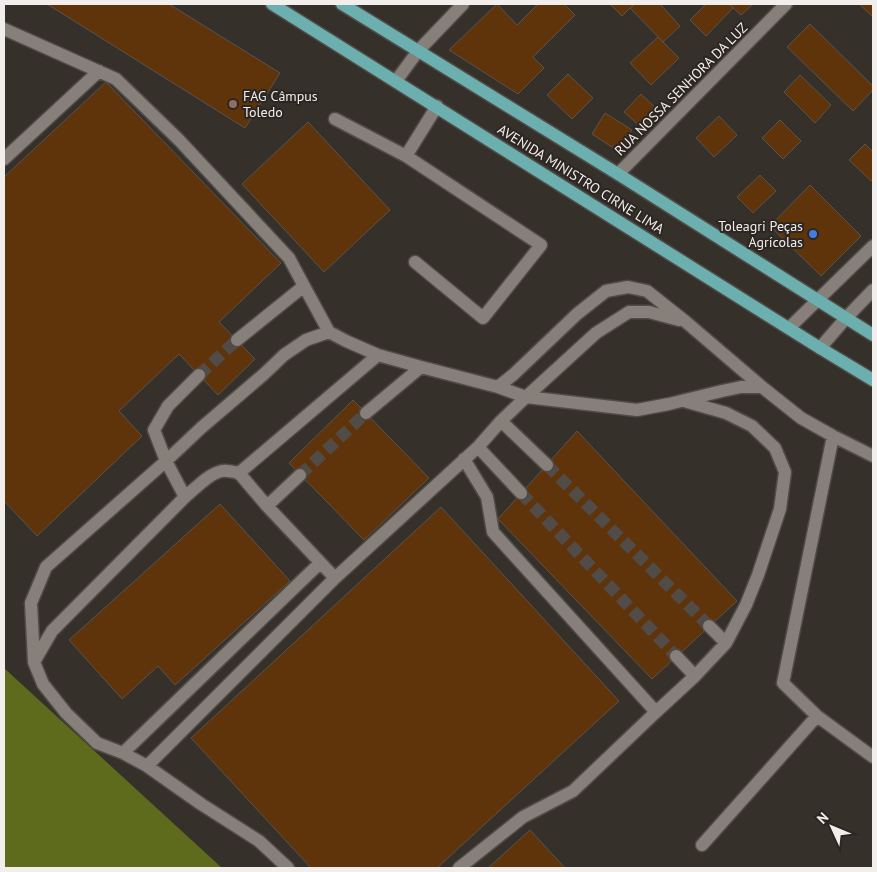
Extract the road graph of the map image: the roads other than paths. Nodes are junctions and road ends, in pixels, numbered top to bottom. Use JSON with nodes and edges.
{"nodes":[{"id":1,"x":272,"y":4,"type":"edge"},
{"id":2,"x":342,"y":4,"type":"edge"},
{"id":3,"x":463,"y":4,"type":"edge"},
{"id":4,"x":786,"y":4,"type":"edge"},
{"id":5,"x":4,"y":30,"type":"edge"},
{"id":6,"x":418,"y":52,"type":"junction"},
{"id":7,"x":99,"y":70,"type":"junction"},
{"id":8,"x":396,"y":81,"type":"junction"},
{"id":9,"x":437,"y":106,"type":"junction"},
{"id":10,"x":335,"y":119,"type":"dead end"},
{"id":11,"x":406,"y":156,"type":"junction"},
{"id":12,"x":4,"y":158,"type":"edge"},
{"id":13,"x":618,"y":174,"type":"junction"},
{"id":14,"x":873,"y":246,"type":"edge"},
{"id":15,"x":416,"y":262,"type":"dead end"},
{"id":16,"x":304,"y":286,"type":"junction"},
{"id":17,"x":873,"y":290,"type":"edge"},
{"id":18,"x":818,"y":300,"type":"junction"},
{"id":19,"x":846,"y":318,"type":"junction"},
{"id":20,"x":686,"y":322,"type":"junction"},
{"id":21,"x":789,"y":328,"type":"junction"},
{"id":22,"x":329,"y":332,"type":"junction"},
{"id":23,"x":873,"y":335,"type":"edge"},
{"id":24,"x":237,"y":340,"type":"tunnel mouth"},
{"id":25,"x":820,"y":348,"type":"junction"},
{"id":26,"x":378,"y":355,"type":"junction"},
{"id":27,"x":421,"y":368,"type":"junction"},
{"id":28,"x":199,"y":375,"type":"tunnel mouth"},
{"id":29,"x":873,"y":380,"type":"edge"},
{"id":30,"x":762,"y":386,"type":"junction"},
{"id":31,"x":498,"y":387,"type":"junction"},
{"id":32,"x":526,"y":397,"type":"junction"},
{"id":33,"x":682,"y":401,"type":"junction"},
{"id":34,"x":366,"y":413,"type":"tunnel mouth"},
{"id":35,"x":501,"y":421,"type":"junction"},
{"id":36,"x":833,"y":436,"type":"junction"},
{"id":37,"x":478,"y":447,"type":"junction"},
{"id":38,"x":873,"y":456,"type":"edge"},
{"id":39,"x":464,"y":459,"type":"junction"},
{"id":40,"x":166,"y":461,"type":"junction"},
{"id":41,"x":547,"y":465,"type":"tunnel mouth"},
{"id":42,"x":239,"y":473,"type":"junction"},
{"id":43,"x":300,"y":475,"type":"tunnel mouth"},
{"id":44,"x":521,"y":494,"type":"tunnel mouth"},
{"id":45,"x":185,"y":497,"type":"junction"},
{"id":46,"x":267,"y":506,"type":"junction"},
{"id":47,"x":320,"y":563,"type":"junction"},
{"id":48,"x":335,"y":578,"type":"junction"},
{"id":49,"x":709,"y":626,"type":"tunnel mouth"},
{"id":50,"x":726,"y":643,"type":"junction"},
{"id":51,"x":676,"y":656,"type":"tunnel mouth"},
{"id":52,"x":34,"y":662,"type":"junction"},
{"id":53,"x":695,"y":676,"type":"junction"},
{"id":54,"x":656,"y":712,"type":"junction"},
{"id":55,"x":817,"y":716,"type":"junction"},
{"id":56,"x":122,"y":753,"type":"junction"},
{"id":57,"x":873,"y":758,"type":"edge"},
{"id":58,"x":147,"y":766,"type":"junction"},
{"id":59,"x":702,"y":844,"type":"dead end"},
{"id":60,"x":288,"y":868,"type":"edge"},
{"id":61,"x":459,"y":868,"type":"edge"}],
"edges":[{"from":1,"to":8,"type":"main road","name":"AVENIDA MINISTRO CIRNE LIMA"},
{"from":2,"to":6,"type":"main road","name":"AVENIDA MINISTRO CIRNE LIMA"},
{"from":3,"to":6,"type":"street"},
{"from":4,"to":13,"type":"street","name":"RUA NOSSA SENHORA DA LUZ"},
{"from":5,"to":7,"type":"street"},
{"from":6,"to":8,"type":"street"},
{"from":6,"to":13,"type":"main road","name":"AVENIDA MINISTRO CIRNE LIMA"},
{"from":7,"to":12,"type":"street"},
{"from":7,"to":16,"type":"street"},
{"from":8,"to":9,"type":"main road","name":"AVENIDA MINISTRO CIRNE LIMA"},
{"from":9,"to":11,"type":"street"},
{"from":9,"to":21,"type":"main road","name":"AVENIDA MINISTRO CIRNE LIMA"},
{"from":10,"to":11,"type":"street"},
{"from":11,"to":15,"type":"street"},
{"from":13,"to":18,"type":"main road","name":"AVENIDA MINISTRO CIRNE LIMA"},
{"from":14,"to":18,"type":"street"},
{"from":16,"to":22,"type":"street"},
{"from":16,"to":24,"type":"street"},
{"from":17,"to":19,"type":"street"},
{"from":18,"to":19,"type":"main road","name":"AVENIDA MINISTRO CIRNE LIMA"},
{"from":18,"to":21,"type":"street"},
{"from":19,"to":23,"type":"main road","name":"AVENIDA MINISTRO CIRNE LIMA"},
{"from":19,"to":25,"type":"street"},
{"from":20,"to":30,"type":"street"},
{"from":20,"to":31,"type":"street"},
{"from":20,"to":32,"type":"street"},
{"from":21,"to":25,"type":"main road","name":"AVENIDA MINISTRO CIRNE LIMA"},
{"from":22,"to":26,"type":"street"},
{"from":22,"to":40,"type":"street"},
{"from":25,"to":29,"type":"main road","name":"AVENIDA MINISTRO CIRNE LIMA"},
{"from":26,"to":27,"type":"street"},
{"from":26,"to":42,"type":"street"},
{"from":27,"to":31,"type":"street"},
{"from":27,"to":34,"type":"street"},
{"from":28,"to":40,"type":"street"},
{"from":30,"to":33,"type":"street"},
{"from":30,"to":36,"type":"street"},
{"from":31,"to":32,"type":"street"},
{"from":32,"to":33,"type":"street"},
{"from":32,"to":35,"type":"street"},
{"from":33,"to":50,"type":"street"},
{"from":35,"to":37,"type":"street"},
{"from":35,"to":41,"type":"street"},
{"from":36,"to":38,"type":"street"},
{"from":36,"to":55,"type":"street"},
{"from":37,"to":39,"type":"street"},
{"from":37,"to":44,"type":"street"},
{"from":39,"to":48,"type":"street"},
{"from":39,"to":54,"type":"street"},
{"from":40,"to":45,"type":"street"},
{"from":40,"to":52,"type":"street"},
{"from":42,"to":45,"type":"street"},
{"from":42,"to":46,"type":"street"},
{"from":43,"to":46,"type":"street"},
{"from":45,"to":52,"type":"street"},
{"from":46,"to":47,"type":"street"},
{"from":47,"to":48,"type":"street"},
{"from":47,"to":56,"type":"street"},
{"from":48,"to":58,"type":"street"},
{"from":49,"to":50,"type":"street"},
{"from":50,"to":53,"type":"street"},
{"from":51,"to":53,"type":"street"},
{"from":52,"to":56,"type":"street"},
{"from":53,"to":54,"type":"street"},
{"from":54,"to":61,"type":"street"},
{"from":55,"to":57,"type":"street"},
{"from":55,"to":59,"type":"street"},
{"from":56,"to":58,"type":"street"},
{"from":58,"to":60,"type":"street"}]}
